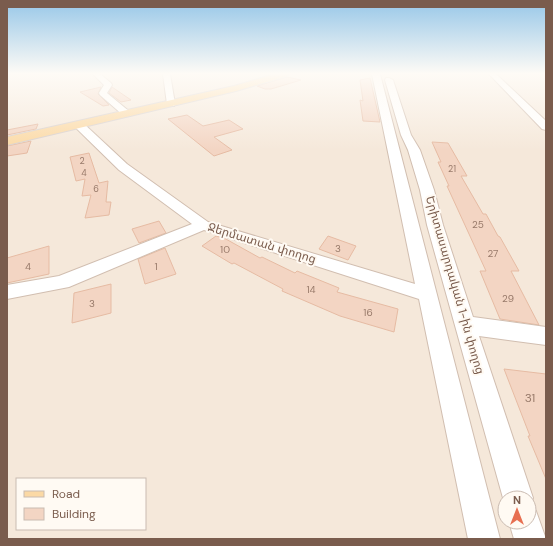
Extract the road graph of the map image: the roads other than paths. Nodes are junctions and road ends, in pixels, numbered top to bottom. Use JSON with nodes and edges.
{"nodes":[{"id":1,"x":110,"y":99,"type":"edge"},
{"id":2,"x":170,"y":99,"type":"edge"},
{"id":3,"x":189,"y":99,"type":"edge"},
{"id":4,"x":382,"y":99,"type":"edge"},
{"id":5,"x":395,"y":99,"type":"edge"},
{"id":6,"x":518,"y":99,"type":"edge"},
{"id":7,"x":171,"y":104,"type":"junction"},
{"id":8,"x":127,"y":114,"type":"junction"},
{"id":9,"x":79,"y":125,"type":"junction"},
{"id":10,"x":546,"y":127,"type":"edge"},
{"id":11,"x":7,"y":141,"type":"edge"},
{"id":12,"x":203,"y":225,"type":"junction"},
{"id":13,"x":7,"y":292,"type":"edge"},
{"id":14,"x":428,"y":294,"type":"junction"},
{"id":15,"x":466,"y":325,"type":"junction"},
{"id":16,"x":546,"y":336,"type":"edge"},
{"id":17,"x":516,"y":490,"type":"edge"},
{"id":18,"x":484,"y":539,"type":"edge"}],
"edges":[{"from":1,"to":8,"type":"street"},
{"from":2,"to":7,"type":"street"},
{"from":3,"to":7,"type":"main road"},
{"from":4,"to":14,"type":"street"},
{"from":5,"to":15,"type":"street","name":"Երիտասարդական 1-ին փողոց"},
{"from":6,"to":10,"type":"street"},
{"from":7,"to":8,"type":"main road"},
{"from":8,"to":9,"type":"main road"},
{"from":9,"to":11,"type":"main road"},
{"from":9,"to":12,"type":"street","name":"Ջերմատան փողոց"},
{"from":12,"to":13,"type":"street"},
{"from":12,"to":14,"type":"street","name":"Ջերմատան փողոց"},
{"from":14,"to":18,"type":"street"},
{"from":15,"to":16,"type":"street"},
{"from":15,"to":17,"type":"street","name":"Երիտասարդական 1-ին փողոց"}]}
